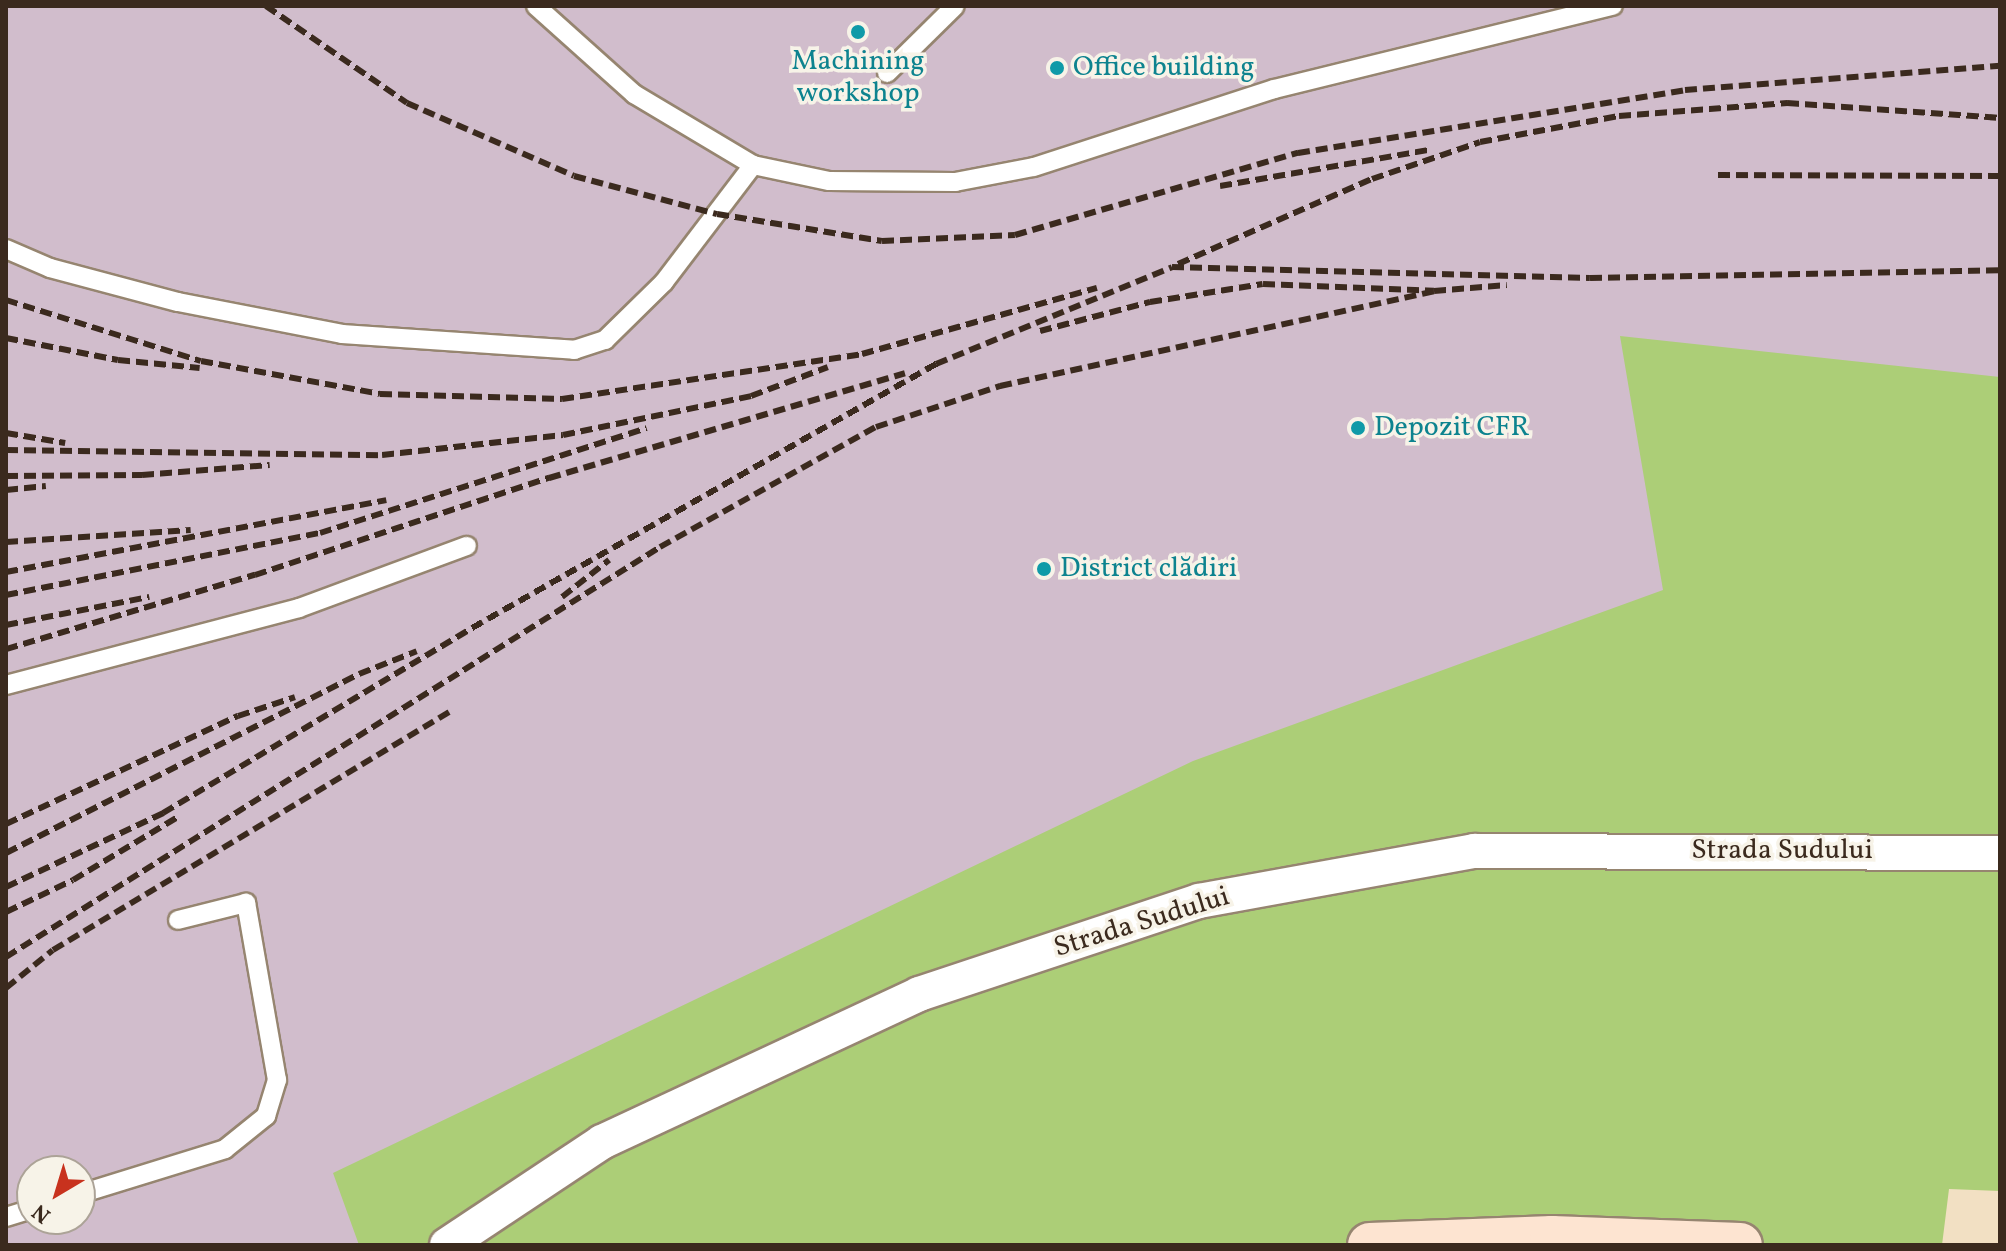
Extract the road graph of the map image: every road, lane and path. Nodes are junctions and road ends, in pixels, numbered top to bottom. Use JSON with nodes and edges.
{"nodes":[{"id":1,"x":536,"y":6,"type":"edge"},
{"id":2,"x":955,"y":6,"type":"edge"},
{"id":3,"x":1613,"y":6,"type":"edge"},
{"id":4,"x":887,"y":73,"type":"dead end"},
{"id":5,"x":753,"y":165,"type":"junction"},
{"id":6,"x":6,"y":249,"type":"edge"},
{"id":7,"x":467,"y":546,"type":"dead end"},
{"id":8,"x":6,"y":685,"type":"edge"},
{"id":9,"x":2000,"y":853,"type":"edge"},
{"id":10,"x":178,"y":920,"type":"dead end"},
{"id":11,"x":96,"y":1189,"type":"edge"},
{"id":12,"x":447,"y":1245,"type":"edge"},
{"id":13,"x":1370,"y":1245,"type":"edge"},
{"id":14,"x":1740,"y":1245,"type":"edge"}],
"edges":[{"from":1,"to":5,"type":"lane"},
{"from":2,"to":4,"type":"lane"},
{"from":3,"to":5,"type":"lane"},
{"from":5,"to":6,"type":"lane"},
{"from":7,"to":8,"type":"lane"},
{"from":9,"to":12,"type":"street","name":"Strada Sudului"},
{"from":10,"to":11,"type":"lane"},
{"from":13,"to":14,"type":"street"}]}
